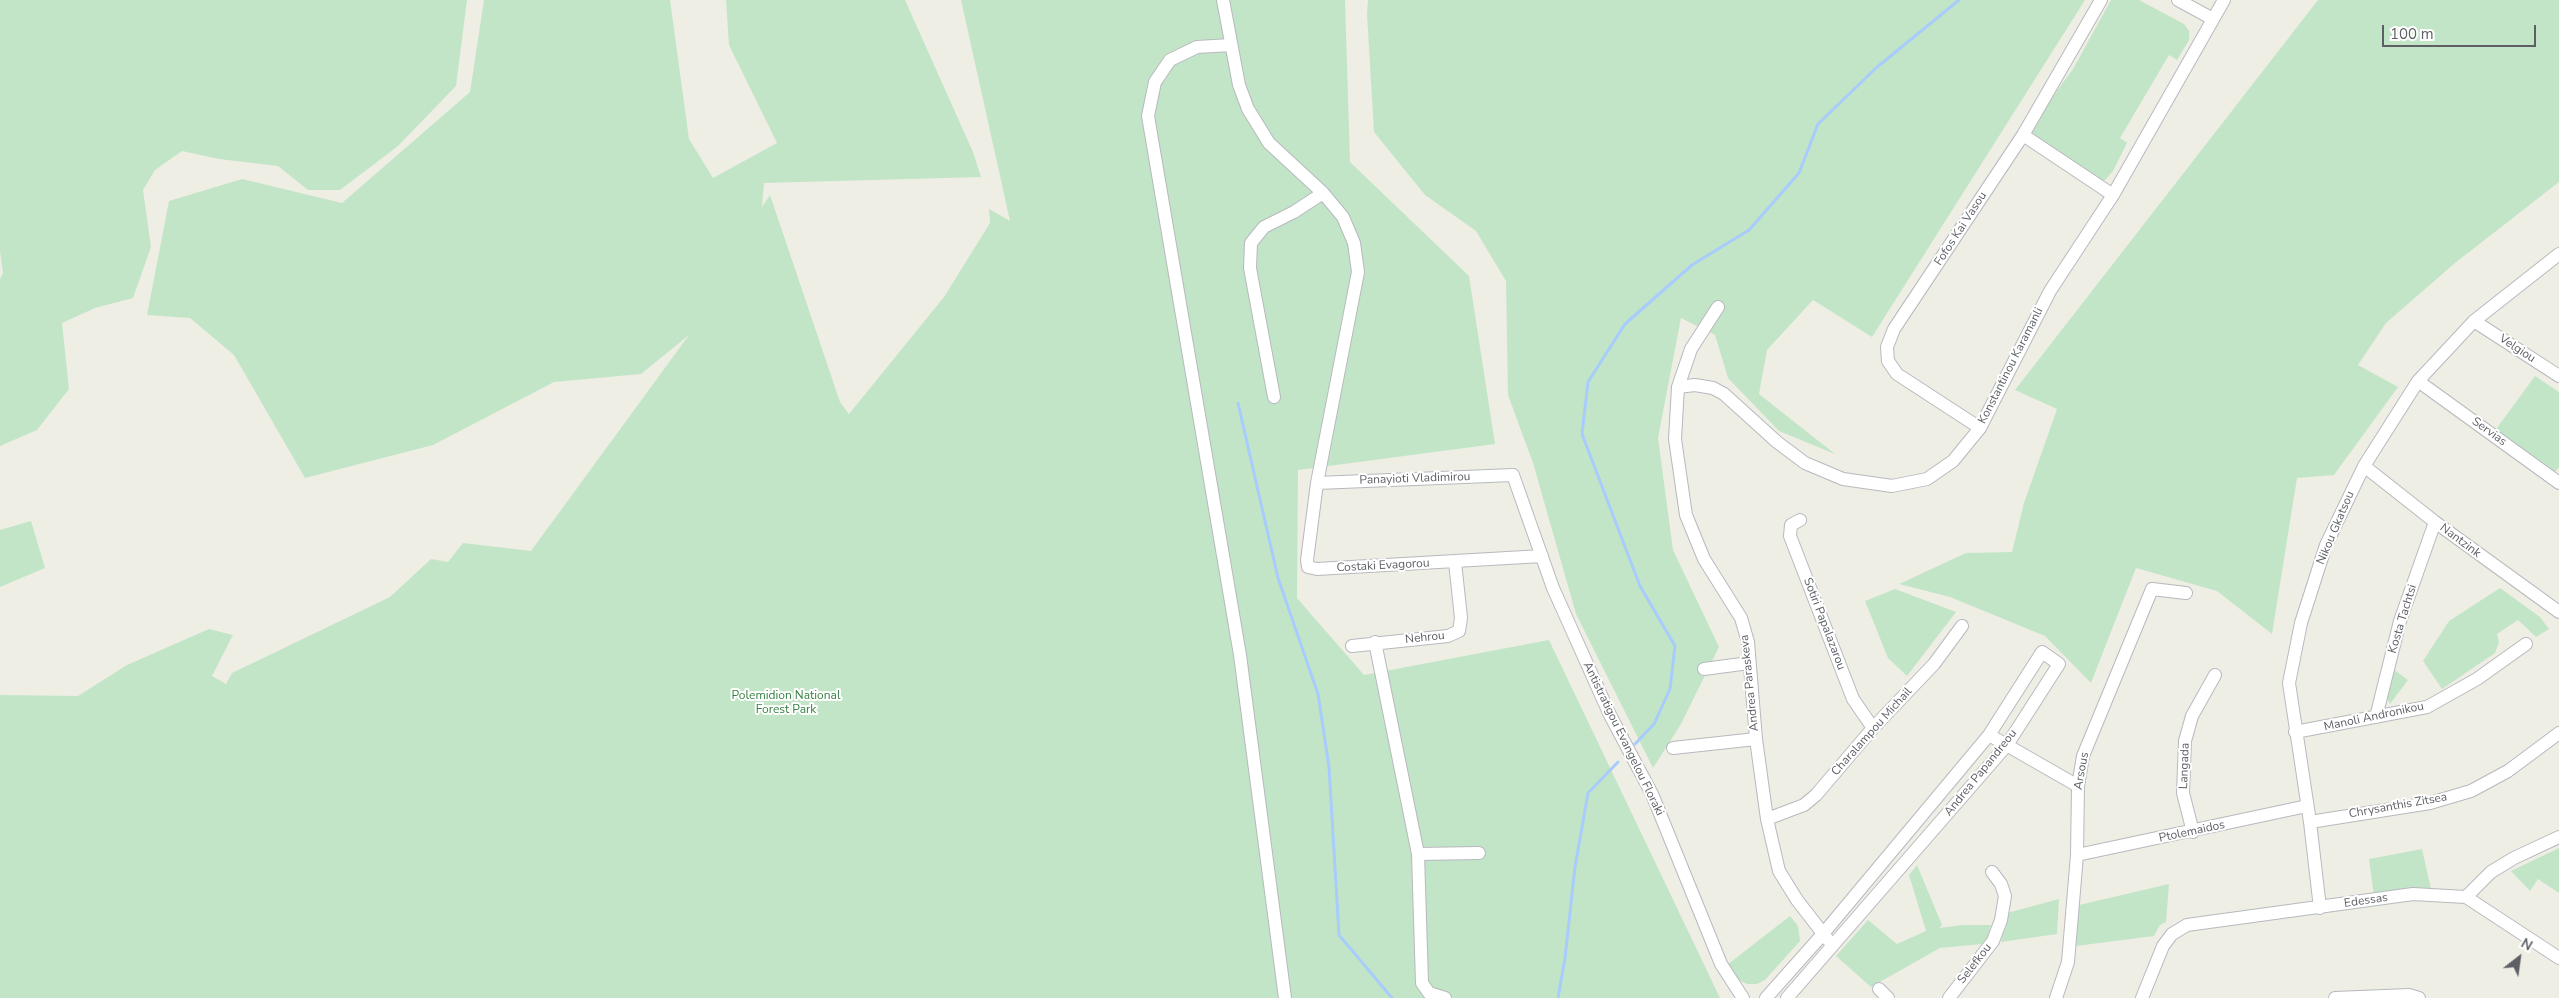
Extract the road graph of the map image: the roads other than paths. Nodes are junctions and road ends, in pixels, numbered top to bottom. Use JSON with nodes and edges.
{"nodes":[{"id":1,"x":1223,"y":0,"type":"edge"},
{"id":2,"x":2101,"y":0,"type":"edge"},
{"id":3,"x":2178,"y":0,"type":"edge"},
{"id":4,"x":2224,"y":0,"type":"edge"},
{"id":5,"x":2213,"y":19,"type":"junction"},
{"id":6,"x":1231,"y":45,"type":"junction"},
{"id":7,"x":2023,"y":135,"type":"junction"},
{"id":8,"x":1322,"y":193,"type":"junction"},
{"id":9,"x":2113,"y":195,"type":"junction"},
{"id":10,"x":2556,"y":260,"type":"edge"},
{"id":11,"x":1718,"y":307,"type":"dead end"},
{"id":12,"x":2474,"y":321,"type":"junction"},
{"id":13,"x":2559,"y":376,"type":"edge"},
{"id":14,"x":2418,"y":381,"type":"junction"},
{"id":15,"x":1678,"y":387,"type":"junction"},
{"id":16,"x":1274,"y":397,"type":"dead end"},
{"id":17,"x":1980,"y":428,"type":"junction"},
{"id":18,"x":2364,"y":466,"type":"junction"},
{"id":19,"x":1514,"y":475,"type":"joint"},
{"id":20,"x":1316,"y":484,"type":"junction"},
{"id":21,"x":2559,"y":484,"type":"edge"},
{"id":22,"x":1800,"y":520,"type":"dead end"},
{"id":23,"x":2435,"y":522,"type":"junction"},
{"id":24,"x":1542,"y":556,"type":"junction"},
{"id":25,"x":1454,"y":562,"type":"junction"},
{"id":26,"x":2186,"y":593,"type":"dead end"},
{"id":27,"x":2559,"y":612,"type":"edge"},
{"id":28,"x":1962,"y":626,"type":"dead end"},
{"id":29,"x":1375,"y":642,"type":"junction"},
{"id":30,"x":2526,"y":644,"type":"dead end"},
{"id":31,"x":1352,"y":646,"type":"dead end"},
{"id":32,"x":1749,"y":663,"type":"junction"},
{"id":33,"x":1704,"y":669,"type":"dead end"},
{"id":34,"x":2215,"y":675,"type":"dead end"},
{"id":35,"x":2376,"y":718,"type":"junction"},
{"id":36,"x":1873,"y":728,"type":"junction"},
{"id":37,"x":2295,"y":732,"type":"junction"},
{"id":38,"x":2559,"y":734,"type":"edge"},
{"id":39,"x":1989,"y":735,"type":"junction"},
{"id":40,"x":1756,"y":739,"type":"junction"},
{"id":41,"x":2007,"y":745,"type":"junction"},
{"id":42,"x":1673,"y":748,"type":"dead end"},
{"id":43,"x":2078,"y":786,"type":"junction"},
{"id":44,"x":2307,"y":806,"type":"junction"},
{"id":45,"x":1768,"y":819,"type":"junction"},
{"id":46,"x":2310,"y":822,"type":"junction"},
{"id":47,"x":2193,"y":832,"type":"junction"},
{"id":48,"x":2559,"y":837,"type":"edge"},
{"id":49,"x":1479,"y":853,"type":"dead end"},
{"id":50,"x":1418,"y":854,"type":"junction"},
{"id":51,"x":2077,"y":855,"type":"junction"},
{"id":52,"x":1992,"y":872,"type":"dead end"},
{"id":53,"x":2466,"y":897,"type":"junction"},
{"id":54,"x":2320,"y":908,"type":"junction"},
{"id":55,"x":1822,"y":935,"type":"junction"},
{"id":56,"x":1833,"y":944,"type":"junction"},
{"id":57,"x":2559,"y":958,"type":"edge"},
{"id":58,"x":1284,"y":998,"type":"edge"},
{"id":59,"x":1446,"y":998,"type":"edge"},
{"id":60,"x":1743,"y":998,"type":"edge"},
{"id":61,"x":1766,"y":998,"type":"edge"},
{"id":62,"x":1787,"y":998,"type":"edge"},
{"id":63,"x":1949,"y":998,"type":"edge"},
{"id":64,"x":2056,"y":998,"type":"edge"},
{"id":65,"x":2142,"y":998,"type":"edge"},
{"id":66,"x":2335,"y":998,"type":"edge"},
{"id":67,"x":2419,"y":998,"type":"edge"}],
"edges":[{"from":1,"to":6,"type":"street"},
{"from":2,"to":7,"type":"street","name":"Fofos Kai Vasou"},
{"from":3,"to":5,"type":"street"},
{"from":4,"to":5,"type":"street","name":"Konstantinou Karamanli"},
{"from":5,"to":9,"type":"street","name":"Konstantinou Karamanli"},
{"from":6,"to":8,"type":"street"},
{"from":6,"to":58,"type":"street"},
{"from":7,"to":9,"type":"street"},
{"from":7,"to":17,"type":"street","name":"Fofos Kai Vasou"},
{"from":8,"to":16,"type":"street"},
{"from":8,"to":20,"type":"street"},
{"from":9,"to":17,"type":"street","name":"Konstantinou Karamanli"},
{"from":10,"to":12,"type":"street","name":"Nikou Gkatsou"},
{"from":11,"to":15,"type":"street","name":"Andrea Paraskeva"},
{"from":12,"to":13,"type":"street","name":"Velgiou"},
{"from":12,"to":14,"type":"street","name":"Nikou Gkatsou"},
{"from":14,"to":18,"type":"street","name":"Nikou Gkatsou"},
{"from":14,"to":21,"type":"street","name":"Servias"},
{"from":15,"to":17,"type":"street","name":"Konstantinou Karamanli"},
{"from":15,"to":32,"type":"street","name":"Andrea Paraskeva"},
{"from":18,"to":23,"type":"street","name":"Nantzink"},
{"from":18,"to":37,"type":"street","name":"Nikou Gkatsou"},
{"from":19,"to":20,"type":"street","name":"Panayioti Vladimirou"},
{"from":19,"to":24,"type":"street","name":"Antistratigou Evangelou Floraki"},
{"from":20,"to":25,"type":"street","name":"Costaki Evagorou"},
{"from":22,"to":36,"type":"street","name":"Sotiri Papalazarou"},
{"from":23,"to":27,"type":"street","name":"Nantzink"},
{"from":23,"to":35,"type":"street","name":"Kosta Tachtsi"},
{"from":24,"to":25,"type":"street","name":"Costaki Evagorou"},
{"from":24,"to":60,"type":"street","name":"Antistratigou Evangelou Floraki"},
{"from":25,"to":29,"type":"street","name":"Nehrou"},
{"from":26,"to":43,"type":"street","name":"Arsous"},
{"from":28,"to":36,"type":"street","name":"Charalampou Michail"},
{"from":29,"to":31,"type":"street","name":"Nehrou"},
{"from":29,"to":50,"type":"street"},
{"from":30,"to":35,"type":"street","name":"Manoli Andronikou"},
{"from":32,"to":33,"type":"street"},
{"from":32,"to":40,"type":"street","name":"Andrea Paraskeva"},
{"from":34,"to":47,"type":"street","name":"Langada"},
{"from":35,"to":37,"type":"street","name":"Manoli Andronikou"},
{"from":36,"to":45,"type":"street","name":"Charalampou Michail"},
{"from":37,"to":44,"type":"street","name":"Nikou Gkatsou"},
{"from":38,"to":46,"type":"street","name":"Chrysanthis Zitsea"},
{"from":39,"to":41,"type":"street"},
{"from":39,"to":41,"type":"street","name":"Andrea Papandreou"},
{"from":39,"to":55,"type":"street","name":"Andrea Papandreou"},
{"from":40,"to":42,"type":"street"},
{"from":40,"to":45,"type":"street","name":"Andrea Paraskeva"},
{"from":41,"to":43,"type":"street"},
{"from":41,"to":56,"type":"street","name":"Andrea Papandreou"},
{"from":43,"to":51,"type":"street","name":"Arsous"},
{"from":44,"to":46,"type":"street","name":"Nikou Gkatsou"},
{"from":44,"to":47,"type":"street","name":"Ptolemaidos"},
{"from":45,"to":55,"type":"street","name":"Andrea Paraskeva"},
{"from":46,"to":54,"type":"street","name":"Nikou Gkatsou"},
{"from":47,"to":51,"type":"street","name":"Ptolemaidos"},
{"from":48,"to":53,"type":"street"},
{"from":49,"to":50,"type":"street"},
{"from":50,"to":59,"type":"street"},
{"from":51,"to":64,"type":"street","name":"Arsous"},
{"from":52,"to":63,"type":"street","name":"Selefkou"},
{"from":53,"to":54,"type":"street","name":"Edessas"},
{"from":53,"to":57,"type":"street"},
{"from":54,"to":65,"type":"street","name":"Edessas"},
{"from":55,"to":56,"type":"street","name":"Andrea Paraskeva"},
{"from":55,"to":61,"type":"street","name":"Andrea Papandreou"},
{"from":56,"to":62,"type":"street","name":"Andrea Papandreou"},
{"from":66,"to":67,"type":"street"}]}
